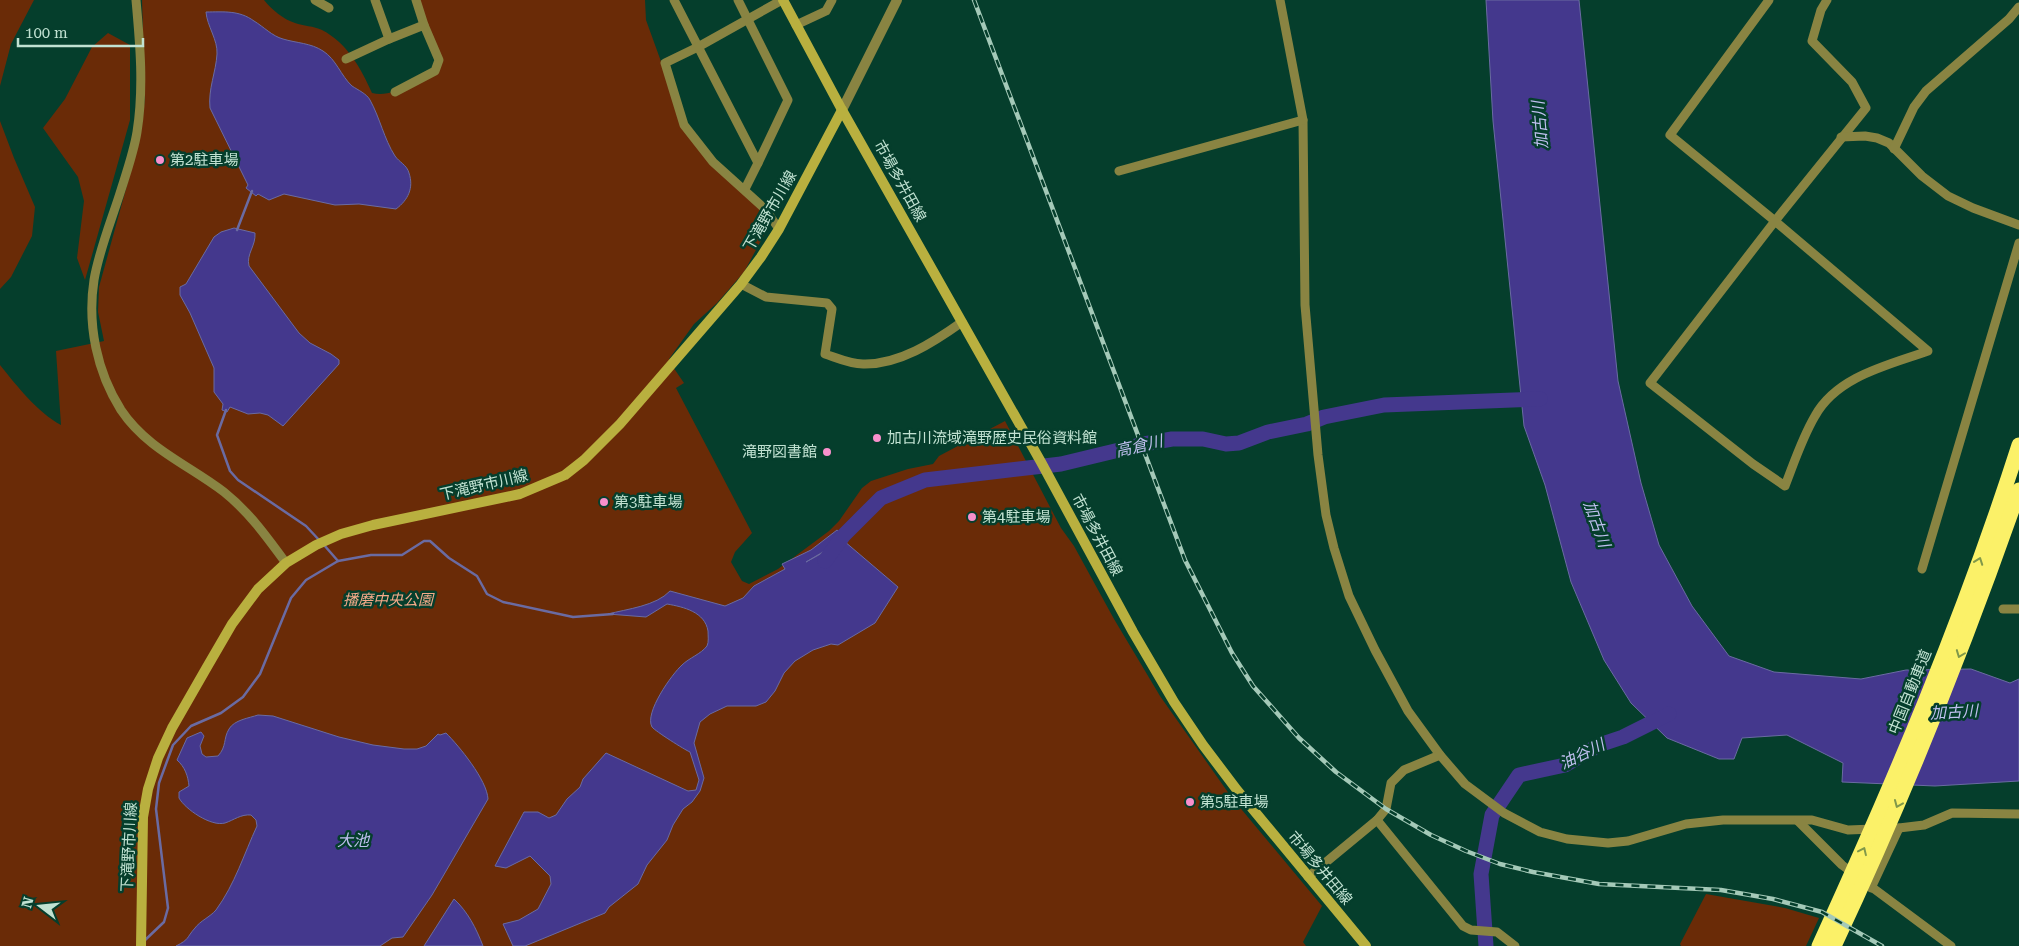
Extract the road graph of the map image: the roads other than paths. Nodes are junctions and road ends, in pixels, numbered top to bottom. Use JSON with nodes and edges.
{"nodes":[{"id":1,"x":136,"y":0,"type":"edge"},
{"id":2,"x":315,"y":0,"type":"edge"},
{"id":3,"x":375,"y":0,"type":"edge"},
{"id":4,"x":416,"y":0,"type":"edge"},
{"id":5,"x":674,"y":0,"type":"edge"},
{"id":6,"x":738,"y":0,"type":"edge"},
{"id":7,"x":783,"y":0,"type":"edge"},
{"id":8,"x":832,"y":0,"type":"edge"},
{"id":9,"x":897,"y":0,"type":"edge"},
{"id":10,"x":1280,"y":0,"type":"edge"},
{"id":11,"x":1769,"y":0,"type":"edge"},
{"id":12,"x":1825,"y":1,"type":"edge"},
{"id":13,"x":2019,"y":7,"type":"edge"},
{"id":14,"x":329,"y":8,"type":"dead end"},
{"id":15,"x":748,"y":19,"type":"junction"},
{"id":16,"x":796,"y":24,"type":"junction"},
{"id":17,"x":424,"y":25,"type":"junction"},
{"id":18,"x":389,"y":39,"type":"junction"},
{"id":19,"x":698,"y":47,"type":"junction"},
{"id":20,"x":346,"y":59,"type":"dead end"},
{"id":21,"x":395,"y":92,"type":"dead end"},
{"id":22,"x":842,"y":110,"type":"junction"},
{"id":23,"x":1303,"y":120,"type":"junction"},
{"id":24,"x":1840,"y":137,"type":"junction"},
{"id":25,"x":1894,"y":150,"type":"junction"},
{"id":26,"x":758,"y":163,"type":"junction"},
{"id":27,"x":1119,"y":171,"type":"dead end"},
{"id":28,"x":745,"y":189,"type":"junction"},
{"id":29,"x":1774,"y":221,"type":"junction"},
{"id":30,"x":2019,"y":225,"type":"edge"},
{"id":31,"x":779,"y":229,"type":"junction"},
{"id":32,"x":2019,"y":242,"type":"edge"},
{"id":33,"x":742,"y":284,"type":"junction"},
{"id":34,"x":962,"y":322,"type":"junction"},
{"id":35,"x":2019,"y":445,"type":"edge"},
{"id":36,"x":2019,"y":490,"type":"edge"},
{"id":37,"x":286,"y":563,"type":"junction"},
{"id":38,"x":1922,"y":569,"type":"dead end"},
{"id":39,"x":1970,"y":607,"type":"junction"},
{"id":40,"x":2003,"y":609,"type":"dead end"},
{"id":41,"x":2019,"y":609,"type":"edge"},
{"id":42,"x":1440,"y":755,"type":"junction"},
{"id":43,"x":2019,"y":814,"type":"edge"},
{"id":44,"x":1377,"y":820,"type":"junction"},
{"id":45,"x":1798,"y":821,"type":"junction"},
{"id":46,"x":1899,"y":828,"type":"junction"},
{"id":47,"x":1308,"y":877,"type":"junction"},
{"id":48,"x":1871,"y":888,"type":"junction"},
{"id":49,"x":1834,"y":935,"type":"edge"},
{"id":50,"x":141,"y":946,"type":"edge"},
{"id":51,"x":1366,"y":946,"type":"edge"},
{"id":52,"x":1515,"y":946,"type":"edge"},
{"id":53,"x":1819,"y":946,"type":"edge"},
{"id":54,"x":1952,"y":946,"type":"edge"}],
"edges":[{"from":1,"to":37,"type":"street"},
{"from":2,"to":14,"type":"street"},
{"from":3,"to":18,"type":"street"},
{"from":4,"to":17,"type":"street"},
{"from":5,"to":19,"type":"street"},
{"from":6,"to":15,"type":"street"},
{"from":7,"to":15,"type":"street"},
{"from":7,"to":16,"type":"main road"},
{"from":8,"to":16,"type":"street"},
{"from":9,"to":22,"type":"street"},
{"from":10,"to":23,"type":"street"},
{"from":11,"to":29,"type":"street"},
{"from":12,"to":24,"type":"street"},
{"from":13,"to":25,"type":"street"},
{"from":15,"to":19,"type":"street"},
{"from":15,"to":26,"type":"street"},
{"from":16,"to":22,"type":"main road"},
{"from":17,"to":18,"type":"street"},
{"from":17,"to":21,"type":"street"},
{"from":18,"to":20,"type":"street"},
{"from":19,"to":26,"type":"street"},
{"from":19,"to":28,"type":"street"},
{"from":22,"to":31,"type":"main road","name":"下滝野市川線"},
{"from":22,"to":34,"type":"main road","name":"市場多井田線"},
{"from":23,"to":27,"type":"street"},
{"from":23,"to":42,"type":"street"},
{"from":24,"to":25,"type":"street"},
{"from":24,"to":29,"type":"street"},
{"from":25,"to":30,"type":"street"},
{"from":26,"to":28,"type":"street"},
{"from":28,"to":31,"type":"street"},
{"from":29,"to":29,"type":"street"},
{"from":31,"to":33,"type":"main road","name":"下滝野市川線"},
{"from":32,"to":38,"type":"street"},
{"from":33,"to":34,"type":"street"},
{"from":33,"to":37,"type":"main road","name":"下滝野市川線"},
{"from":34,"to":47,"type":"main road","name":"市場多井田線"},
{"from":39,"to":35,"type":"highway","name":"中国自動車道","one_way":true},
{"from":36,"to":39,"type":"highway","name":"中国自動車道"},
{"from":37,"to":50,"type":"main road","name":"下滝野市川線"},
{"from":39,"to":49,"type":"highway","name":"中国自動車道"},
{"from":40,"to":41,"type":"street"},
{"from":42,"to":44,"type":"street"},
{"from":42,"to":45,"type":"street"},
{"from":43,"to":46,"type":"street"},
{"from":44,"to":47,"type":"street"},
{"from":44,"to":52,"type":"street"},
{"from":45,"to":46,"type":"street"},
{"from":45,"to":48,"type":"street"},
{"from":46,"to":48,"type":"street"},
{"from":47,"to":51,"type":"main road","name":"市場多井田線"},
{"from":48,"to":54,"type":"street"},
{"from":49,"to":53,"type":"highway","name":"中国自動車道"}]}
